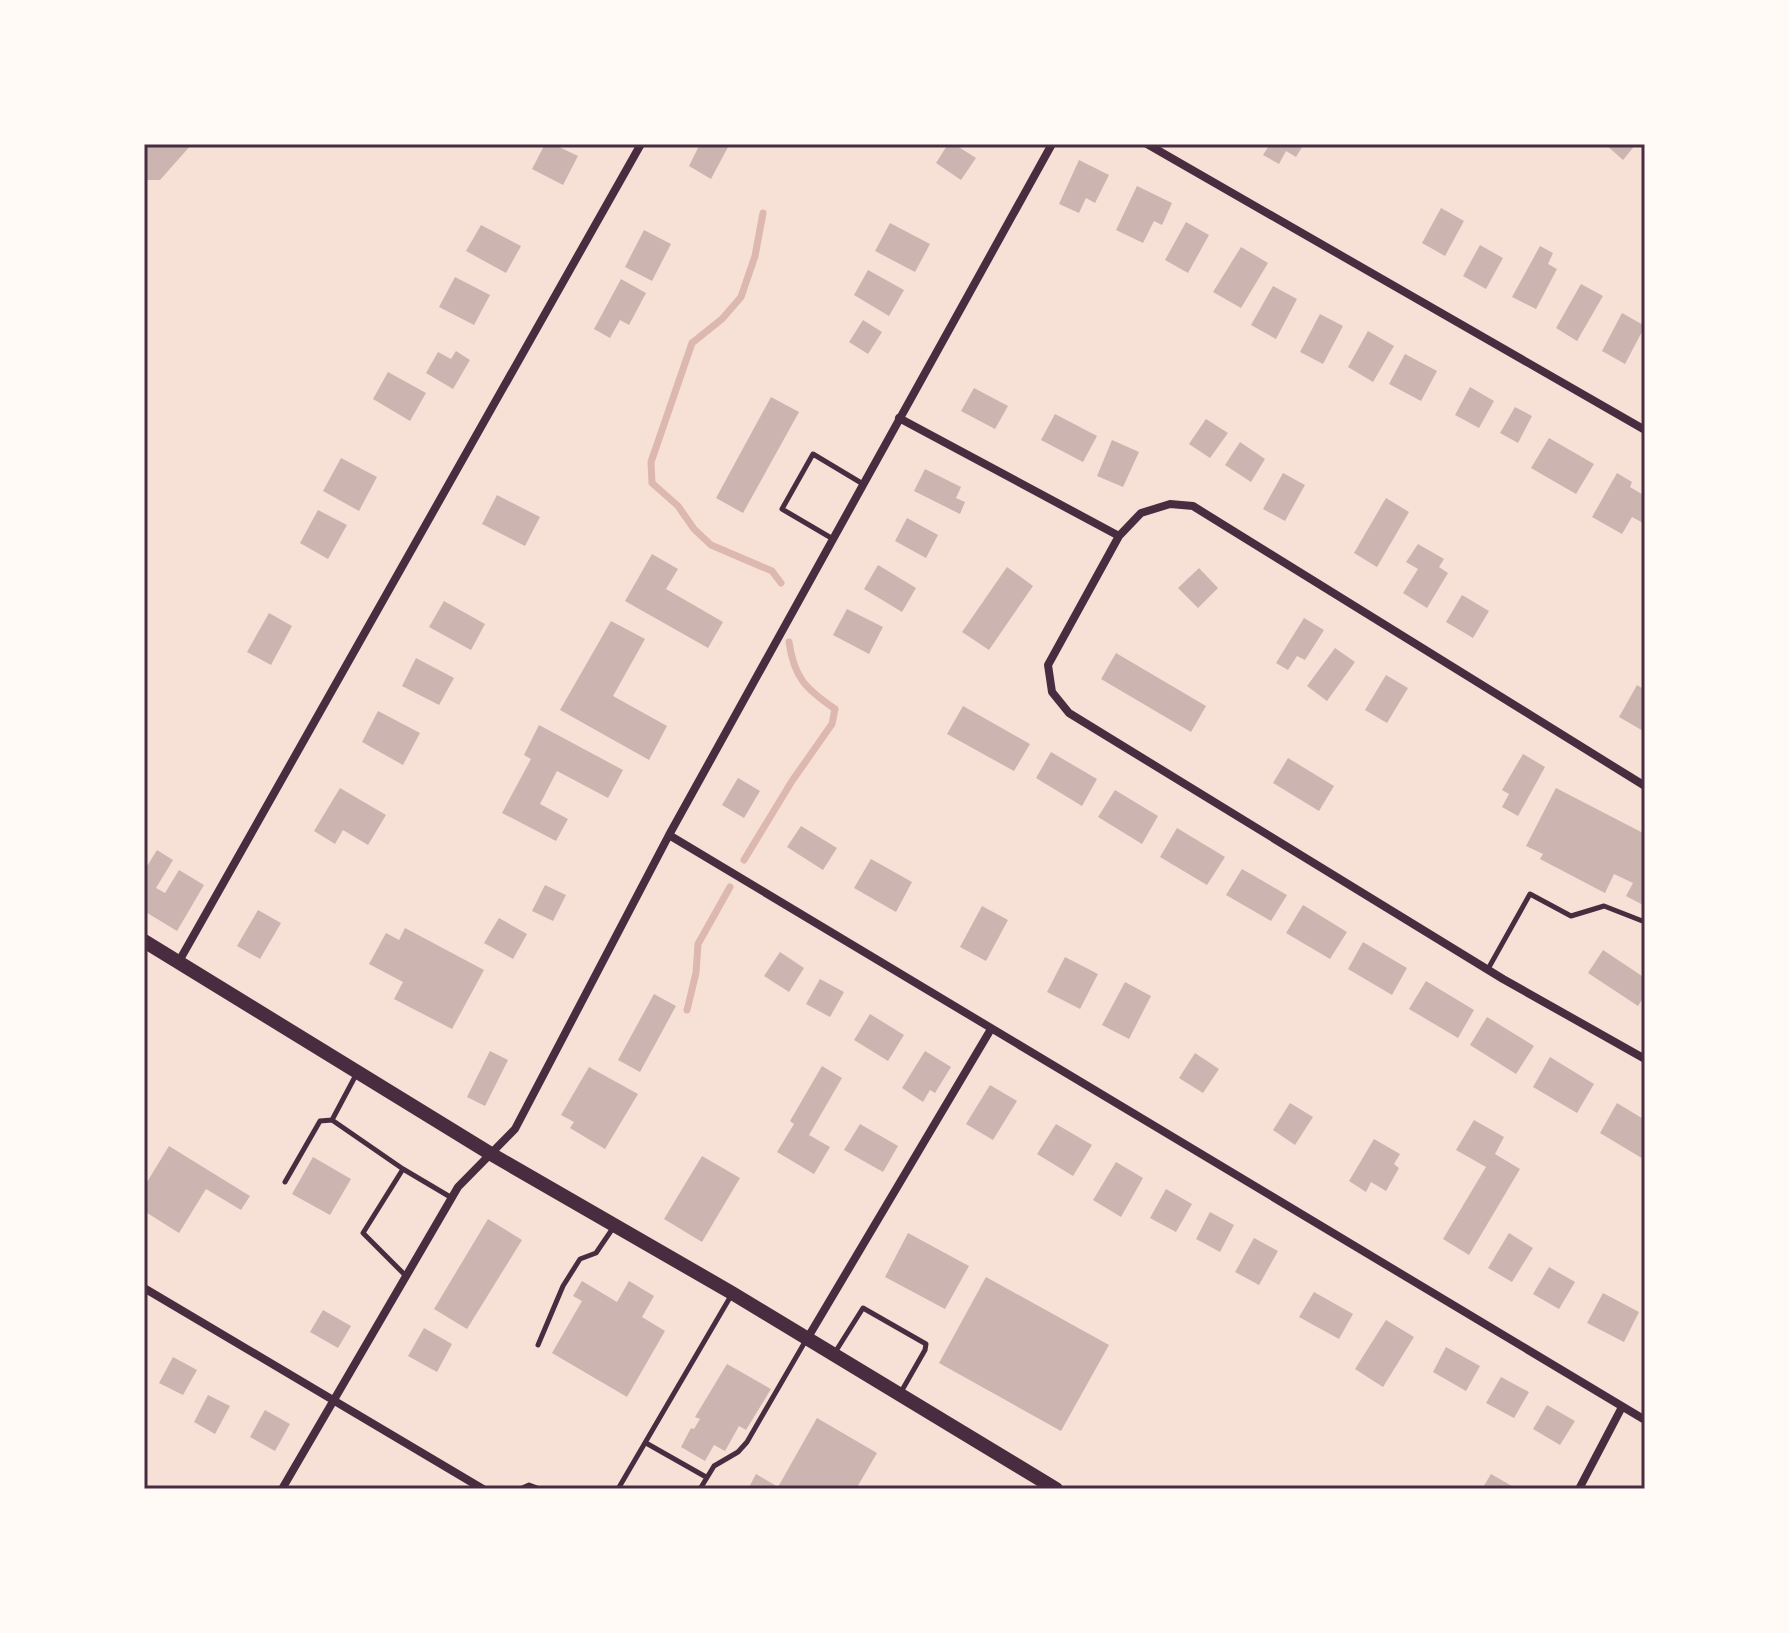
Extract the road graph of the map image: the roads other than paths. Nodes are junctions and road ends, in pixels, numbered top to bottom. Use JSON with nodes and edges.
{"nodes":[{"id":1,"x":641,"y":144,"type":"edge"},
{"id":2,"x":1052,"y":144,"type":"edge"},
{"id":3,"x":1147,"y":144,"type":"edge"},
{"id":4,"x":899,"y":418,"type":"junction"},
{"id":5,"x":1645,"y":430,"type":"edge"},
{"id":6,"x":863,"y":484,"type":"junction"},
{"id":7,"x":1119,"y":536,"type":"junction"},
{"id":8,"x":833,"y":539,"type":"junction"},
{"id":9,"x":1645,"y":786,"type":"edge"},
{"id":10,"x":669,"y":835,"type":"junction"},
{"id":11,"x":1645,"y":922,"type":"edge"},
{"id":12,"x":144,"y":941,"type":"edge"},
{"id":13,"x":178,"y":964,"type":"junction"},
{"id":14,"x":1488,"y":969,"type":"junction"},
{"id":15,"x":991,"y":1029,"type":"junction"},
{"id":16,"x":1645,"y":1059,"type":"edge"},
{"id":17,"x":357,"y":1073,"type":"junction"},
{"id":18,"x":332,"y":1120,"type":"junction"},
{"id":19,"x":491,"y":1154,"type":"junction"},
{"id":20,"x":403,"y":1169,"type":"junction"},
{"id":21,"x":285,"y":1182,"type":"dead end"},
{"id":22,"x":452,"y":1198,"type":"junction"},
{"id":23,"x":615,"y":1226,"type":"junction"},
{"id":24,"x":406,"y":1276,"type":"junction"},
{"id":25,"x":144,"y":1288,"type":"edge"},
{"id":26,"x":732,"y":1293,"type":"junction"},
{"id":27,"x":807,"y":1339,"type":"junction"},
{"id":28,"x":538,"y":1345,"type":"dead end"},
{"id":29,"x":834,"y":1355,"type":"junction"},
{"id":30,"x":899,"y":1395,"type":"junction"},
{"id":31,"x":334,"y":1401,"type":"junction"},
{"id":32,"x":1622,"y":1407,"type":"junction"},
{"id":33,"x":1645,"y":1420,"type":"edge"},
{"id":34,"x":646,"y":1443,"type":"junction"},
{"id":35,"x":706,"y":1477,"type":"junction"},
{"id":36,"x":282,"y":1489,"type":"edge"},
{"id":37,"x":483,"y":1489,"type":"edge"},
{"id":38,"x":520,"y":1489,"type":"edge"},
{"id":39,"x":540,"y":1489,"type":"edge"},
{"id":40,"x":618,"y":1489,"type":"edge"},
{"id":41,"x":700,"y":1489,"type":"edge"},
{"id":42,"x":1056,"y":1489,"type":"edge"},
{"id":43,"x":1579,"y":1489,"type":"edge"}],
"edges":[{"from":1,"to":13,"type":"street"},
{"from":2,"to":4,"type":"street"},
{"from":3,"to":5,"type":"street"},
{"from":4,"to":6,"type":"street"},
{"from":4,"to":7,"type":"street"},
{"from":6,"to":8,"type":"street"},
{"from":6,"to":8,"type":"lane"},
{"from":7,"to":9,"type":"street"},
{"from":7,"to":14,"type":"street"},
{"from":8,"to":10,"type":"street"},
{"from":10,"to":15,"type":"street"},
{"from":10,"to":19,"type":"street"},
{"from":11,"to":14,"type":"lane"},
{"from":12,"to":13,"type":"main road"},
{"from":13,"to":17,"type":"main road"},
{"from":14,"to":16,"type":"street"},
{"from":15,"to":27,"type":"street"},
{"from":15,"to":32,"type":"street"},
{"from":17,"to":18,"type":"lane"},
{"from":17,"to":19,"type":"main road"},
{"from":18,"to":20,"type":"lane"},
{"from":18,"to":21,"type":"lane"},
{"from":19,"to":22,"type":"street"},
{"from":19,"to":23,"type":"main road"},
{"from":20,"to":22,"type":"lane"},
{"from":20,"to":24,"type":"lane"},
{"from":22,"to":24,"type":"street"},
{"from":23,"to":26,"type":"main road"},
{"from":23,"to":28,"type":"lane"},
{"from":24,"to":31,"type":"street"},
{"from":25,"to":31,"type":"street"},
{"from":26,"to":27,"type":"main road"},
{"from":26,"to":34,"type":"lane"},
{"from":27,"to":29,"type":"main road"},
{"from":27,"to":35,"type":"lane"},
{"from":29,"to":30,"type":"main road"},
{"from":29,"to":30,"type":"lane"},
{"from":30,"to":42,"type":"main road"},
{"from":31,"to":36,"type":"street"},
{"from":31,"to":37,"type":"street"},
{"from":32,"to":33,"type":"street"},
{"from":32,"to":43,"type":"street"},
{"from":34,"to":35,"type":"lane"},
{"from":34,"to":40,"type":"lane"},
{"from":35,"to":41,"type":"lane"},
{"from":38,"to":39,"type":"lane"}]}
